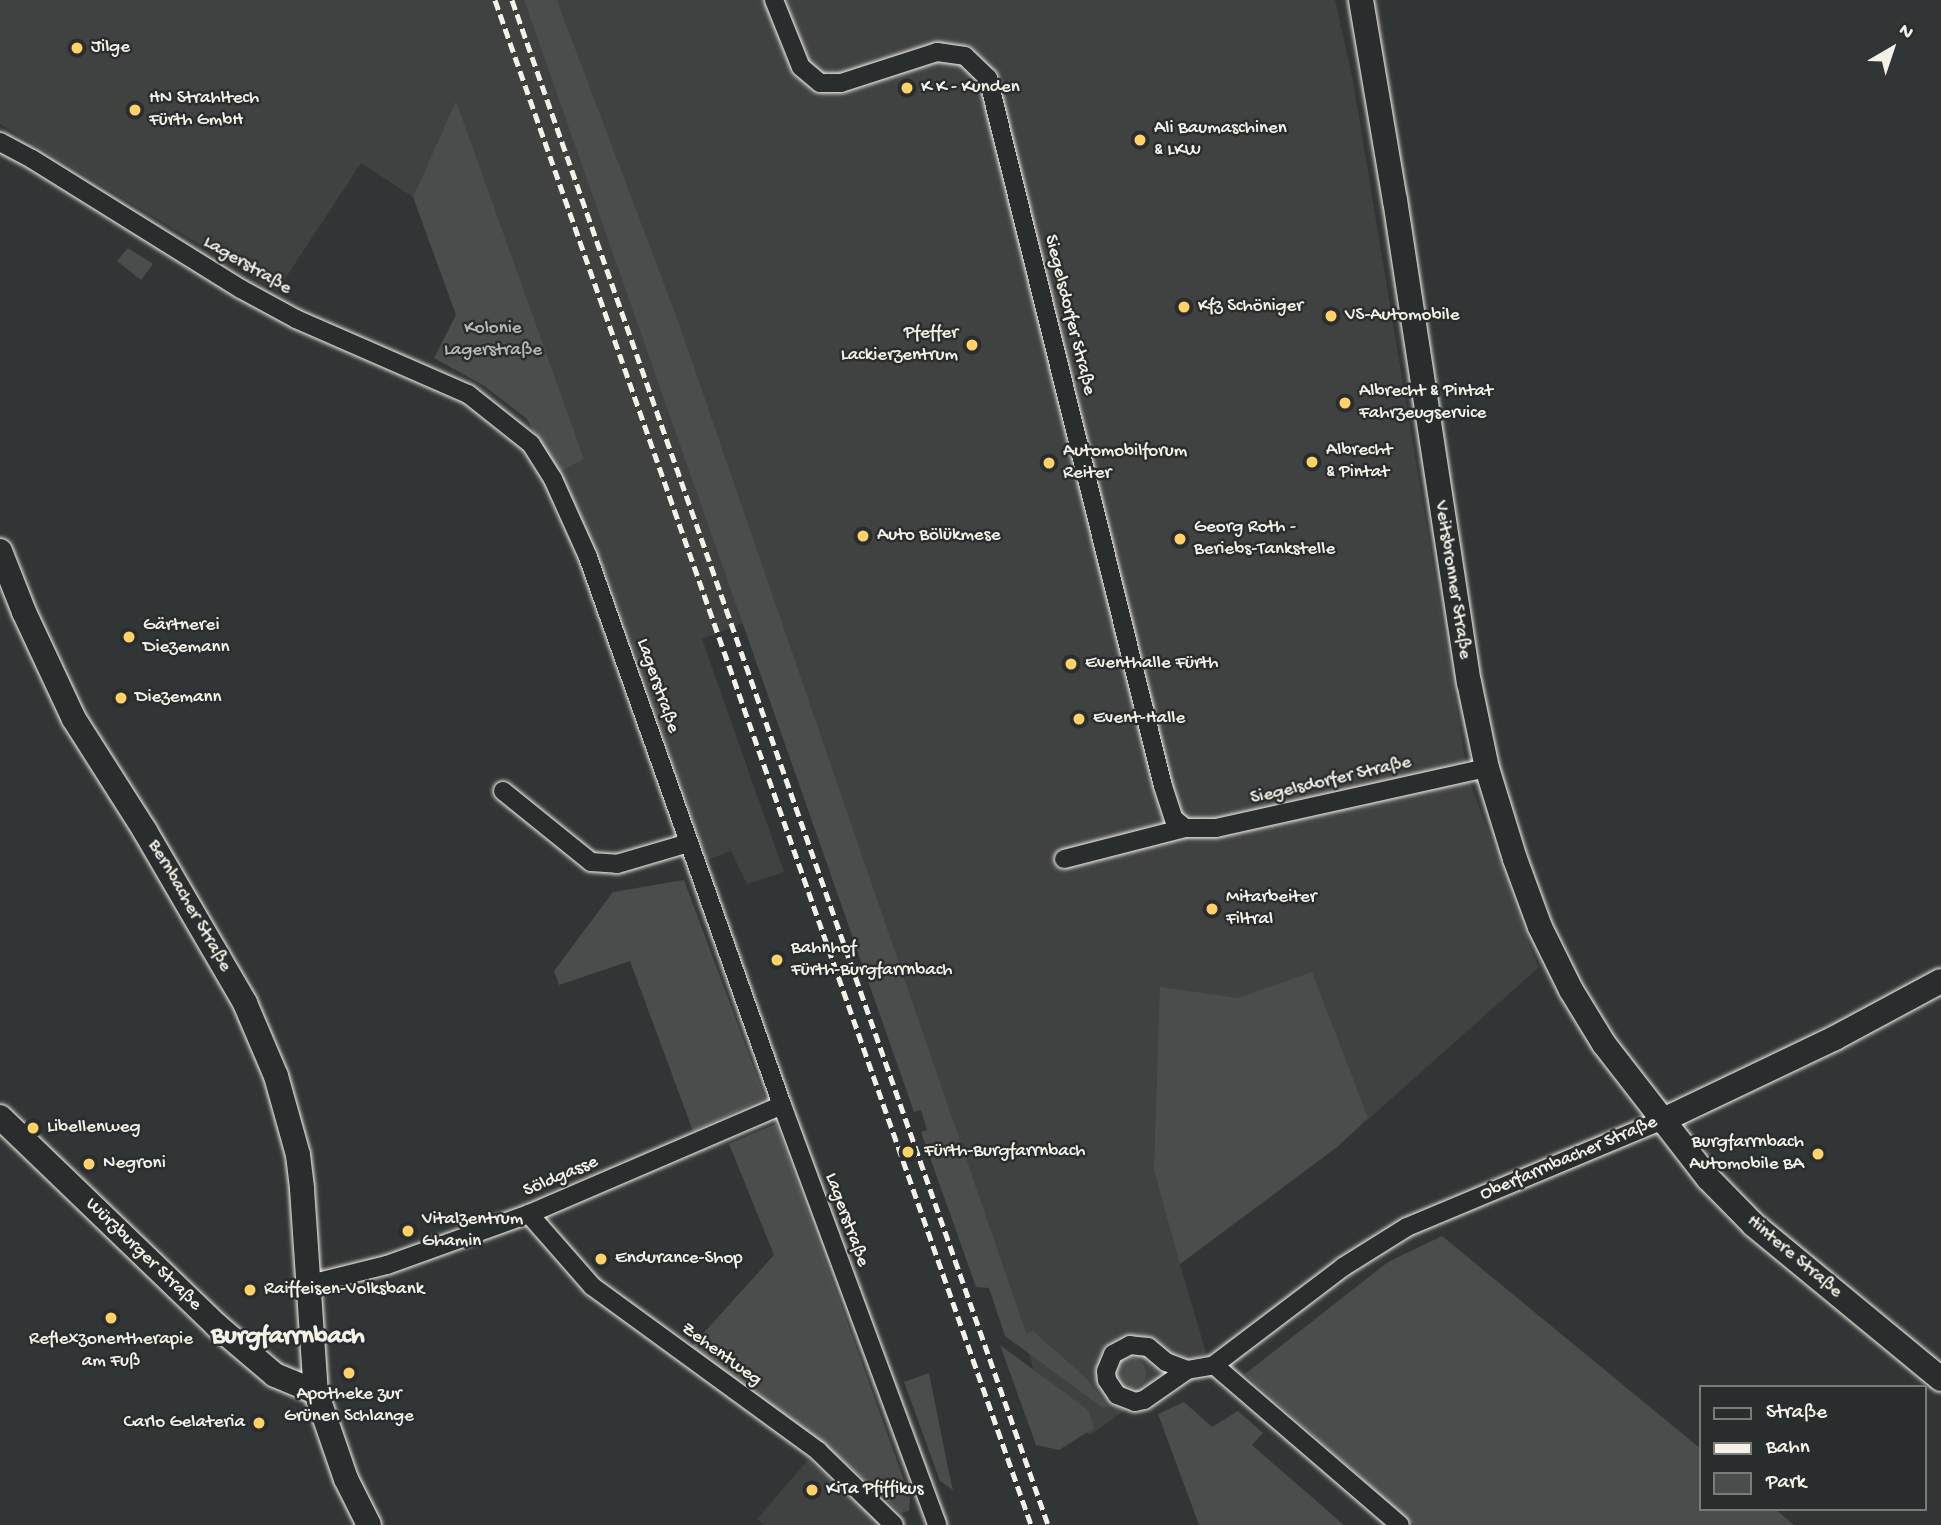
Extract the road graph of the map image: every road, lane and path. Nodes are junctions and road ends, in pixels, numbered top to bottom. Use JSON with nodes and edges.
{"nodes":[{"id":1,"x":774,"y":0,"type":"edge"},
{"id":2,"x":1360,"y":0,"type":"edge"},
{"id":3,"x":0,"y":142,"type":"edge"},
{"id":4,"x":0,"y":551,"type":"edge"},
{"id":5,"x":1487,"y":768,"type":"junction"},
{"id":6,"x":503,"y":791,"type":"dead end"},
{"id":7,"x":1185,"y":828,"type":"junction"},
{"id":8,"x":689,"y":843,"type":"junction"},
{"id":9,"x":1064,"y":859,"type":"dead end"},
{"id":10,"x":1941,"y":981,"type":"edge"},
{"id":11,"x":782,"y":1105,"type":"junction"},
{"id":12,"x":0,"y":1117,"type":"edge"},
{"id":13,"x":1661,"y":1121,"type":"junction"},
{"id":14,"x":529,"y":1214,"type":"junction"},
{"id":15,"x":310,"y":1284,"type":"junction"},
{"id":16,"x":1214,"y":1365,"type":"junction"},
{"id":17,"x":1186,"y":1370,"type":"dead end"},
{"id":18,"x":1941,"y":1379,"type":"edge"},
{"id":19,"x":316,"y":1392,"type":"junction"},
{"id":20,"x":369,"y":1525,"type":"edge"},
{"id":21,"x":894,"y":1525,"type":"edge"},
{"id":22,"x":937,"y":1525,"type":"edge"},
{"id":23,"x":1400,"y":1525,"type":"edge"}],
"edges":[{"from":1,"to":7,"type":"street","name":"Siegelsdorfer Straße"},
{"from":2,"to":5,"type":"street","name":"Veitsbronner Straße"},
{"from":3,"to":8,"type":"street","name":"Lagerstraße"},
{"from":4,"to":15,"type":"street","name":"Bernbacher Straße"},
{"from":5,"to":7,"type":"street","name":"Siegelsdorfer Straße"},
{"from":5,"to":13,"type":"street","name":"Veitsbronner Straße"},
{"from":6,"to":8,"type":"street"},
{"from":7,"to":9,"type":"street","name":"Siegelsdorfer Straße"},
{"from":8,"to":11,"type":"street","name":"Lagerstraße"},
{"from":10,"to":13,"type":"street","name":"Oberfarrnbacher Straße"},
{"from":11,"to":14,"type":"street","name":"Söldgasse"},
{"from":11,"to":22,"type":"street","name":"Lagerstraße"},
{"from":12,"to":19,"type":"street","name":"Würzburger Straße"},
{"from":13,"to":16,"type":"street","name":"Oberfarrnbacher Straße"},
{"from":13,"to":18,"type":"street","name":"Hintere Straße"},
{"from":14,"to":15,"type":"street","name":"Söldgasse"},
{"from":14,"to":21,"type":"street","name":"Zehentweg"},
{"from":15,"to":19,"type":"street","name":"Bernbacher Straße"},
{"from":16,"to":17,"type":"street","name":"Oberfarrnbacher Straße"},
{"from":16,"to":23,"type":"street"},
{"from":19,"to":20,"type":"street"}]}
